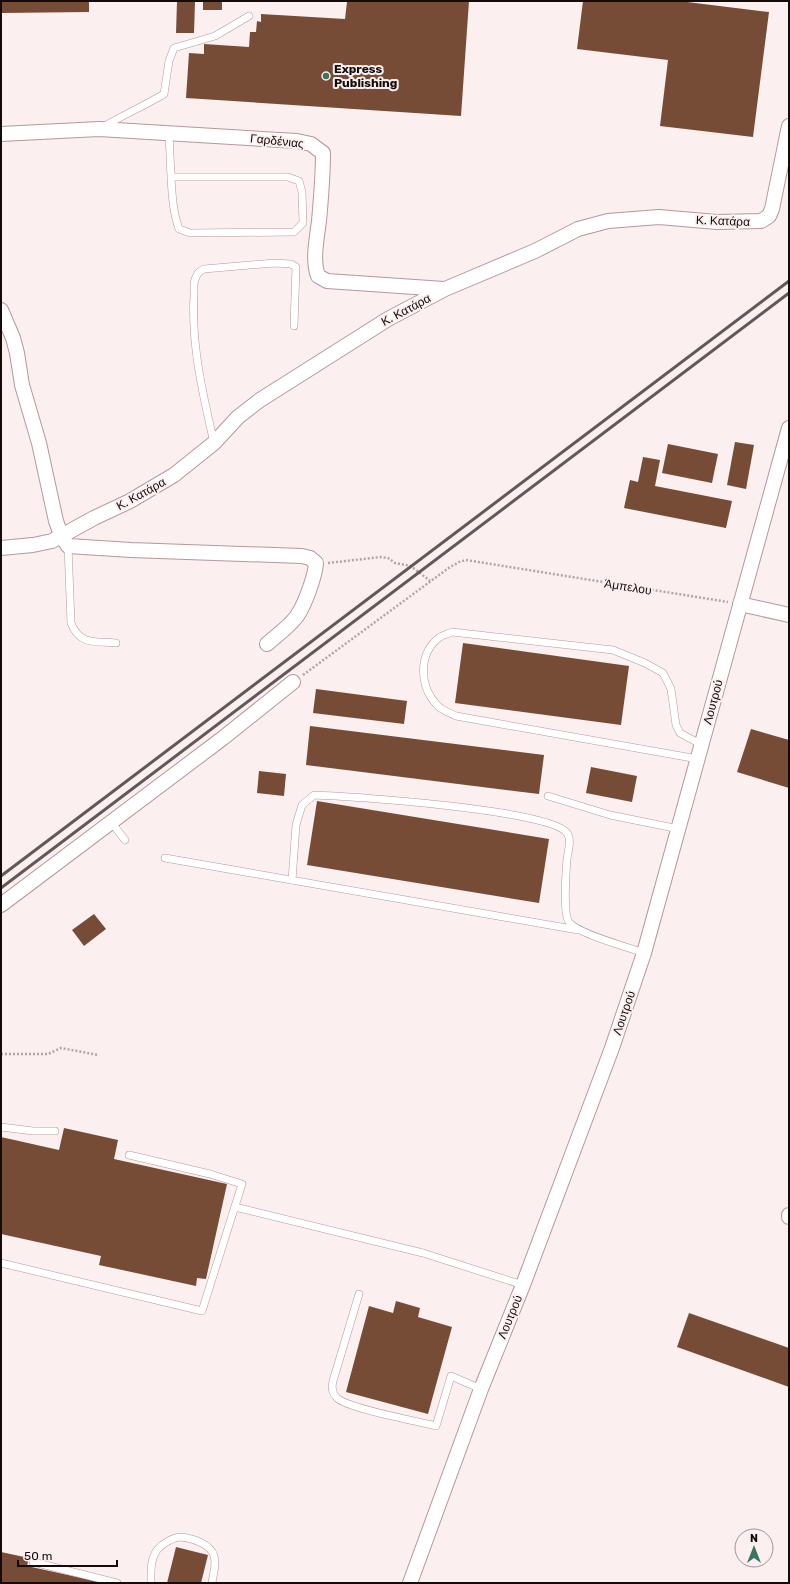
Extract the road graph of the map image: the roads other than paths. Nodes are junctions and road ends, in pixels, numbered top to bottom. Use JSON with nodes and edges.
{"nodes":[{"id":1,"x":249,"y":16,"type":"dead end"},
{"id":2,"x":789,"y":126,"type":"edge"},
{"id":3,"x":100,"y":129,"type":"junction"},
{"id":4,"x":169,"y":133,"type":"junction"},
{"id":5,"x":1,"y":134,"type":"edge"},
{"id":6,"x":171,"y":177,"type":"junction"},
{"id":7,"x":445,"y":290,"type":"junction"},
{"id":8,"x":1,"y":310,"type":"edge"},
{"id":9,"x":294,"y":326,"type":"dead end"},
{"id":10,"x":789,"y":428,"type":"edge"},
{"id":11,"x":214,"y":443,"type":"junction"},
{"id":12,"x":65,"y":540,"type":"junction"},
{"id":13,"x":1,"y":548,"type":"edge"},
{"id":14,"x":740,"y":604,"type":"junction"},
{"id":15,"x":789,"y":615,"type":"edge"},
{"id":16,"x":116,"y":643,"type":"dead end"},
{"id":17,"x":267,"y":644,"type":"dead end"},
{"id":18,"x":293,"y":682,"type":"road end"},
{"id":19,"x":702,"y":745,"type":"junction"},
{"id":20,"x":698,"y":759,"type":"junction"},
{"id":21,"x":548,"y":796,"type":"dead end"},
{"id":22,"x":111,"y":822,"type":"junction"},
{"id":23,"x":679,"y":829,"type":"junction"},
{"id":24,"x":125,"y":840,"type":"dead end"},
{"id":25,"x":165,"y":858,"type":"dead end"},
{"id":26,"x":292,"y":880,"type":"junction"},
{"id":27,"x":1,"y":905,"type":"edge"},
{"id":28,"x":578,"y":930,"type":"junction"},
{"id":29,"x":644,"y":953,"type":"junction"},
{"id":30,"x":1,"y":1128,"type":"edge"},
{"id":31,"x":55,"y":1131,"type":"dead end"},
{"id":32,"x":129,"y":1155,"type":"dead end"},
{"id":33,"x":235,"y":1207,"type":"junction"},
{"id":34,"x":1,"y":1263,"type":"edge"},
{"id":35,"x":523,"y":1285,"type":"junction"},
{"id":36,"x":359,"y":1294,"type":"dead end"},
{"id":37,"x":481,"y":1389,"type":"junction"},
{"id":38,"x":33,"y":1562,"type":"dead end"},
{"id":39,"x":117,"y":1583,"type":"edge"},
{"id":40,"x":152,"y":1583,"type":"edge"},
{"id":41,"x":212,"y":1583,"type":"edge"},
{"id":42,"x":410,"y":1583,"type":"edge"}],
"edges":[{"from":1,"to":3,"type":"lane"},
{"from":2,"to":7,"type":"street","name":"Κ. Κατάρα"},
{"from":3,"to":4,"type":"street","name":"Γαρδένιας"},
{"from":3,"to":5,"type":"street","name":"Γαρδένιας"},
{"from":4,"to":6,"type":"lane"},
{"from":4,"to":7,"type":"street","name":"Γαρδένιας"},
{"from":6,"to":6,"type":"lane"},
{"from":7,"to":11,"type":"street","name":"Κ. Κατάρα"},
{"from":8,"to":12,"type":"street"},
{"from":9,"to":11,"type":"lane"},
{"from":10,"to":14,"type":"street","name":"Λουτρού"},
{"from":11,"to":12,"type":"street","name":"Κ. Κατάρα"},
{"from":12,"to":13,"type":"street","name":"Κ. Κατάρα"},
{"from":12,"to":16,"type":"lane"},
{"from":12,"to":17,"type":"street"},
{"from":14,"to":15,"type":"street"},
{"from":14,"to":19,"type":"street","name":"Λουτρού"},
{"from":18,"to":22,"type":"street"},
{"from":19,"to":20,"type":"street","name":"Λουτρού"},
{"from":19,"to":20,"type":"lane"},
{"from":20,"to":23,"type":"street","name":"Λουτρού"},
{"from":21,"to":23,"type":"lane"},
{"from":22,"to":24,"type":"lane"},
{"from":22,"to":27,"type":"street"},
{"from":23,"to":29,"type":"street","name":"Λουτρού"},
{"from":25,"to":26,"type":"lane"},
{"from":26,"to":28,"type":"lane"},
{"from":26,"to":28,"type":"lane"},
{"from":28,"to":29,"type":"lane"},
{"from":29,"to":35,"type":"street","name":"Λουτρού"},
{"from":30,"to":31,"type":"lane"},
{"from":32,"to":33,"type":"lane"},
{"from":33,"to":34,"type":"lane"},
{"from":33,"to":35,"type":"lane"},
{"from":35,"to":37,"type":"street","name":"Λουτρού"},
{"from":36,"to":37,"type":"lane"},
{"from":37,"to":42,"type":"street","name":"Λουτρού"},
{"from":38,"to":39,"type":"lane"},
{"from":40,"to":41,"type":"lane"}]}
